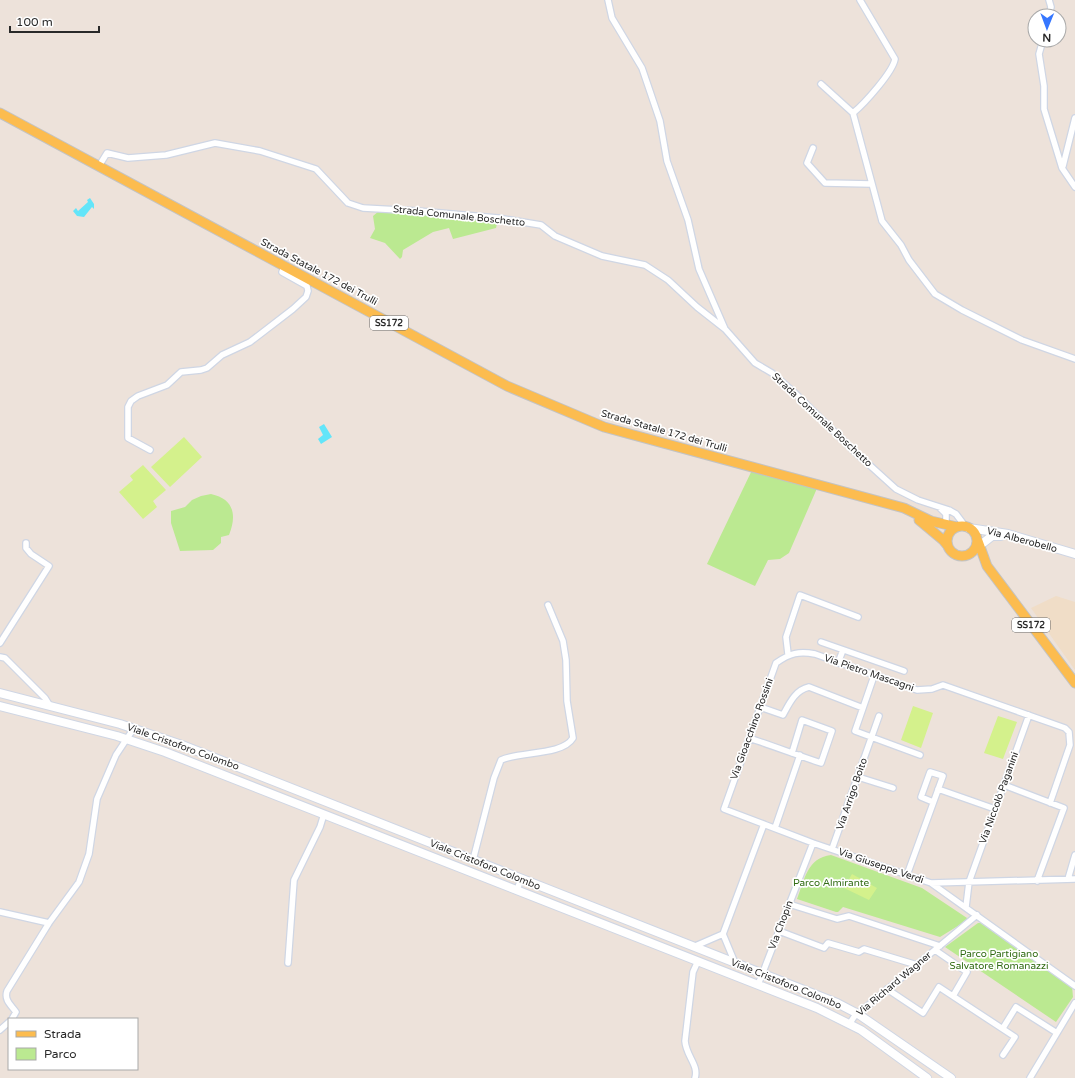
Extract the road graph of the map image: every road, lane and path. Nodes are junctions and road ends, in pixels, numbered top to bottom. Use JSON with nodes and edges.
{"nodes":[{"id":1,"x":608,"y":0,"type":"edge"},
{"id":2,"x":860,"y":0,"type":"edge"},
{"id":3,"x":1041,"y":48,"type":"edge"},
{"id":4,"x":821,"y":84,"type":"dead end"},
{"id":5,"x":0,"y":113,"type":"edge"},
{"id":6,"x":853,"y":113,"type":"junction"},
{"id":7,"x":1075,"y":118,"type":"edge"},
{"id":8,"x":813,"y":148,"type":"dead end"},
{"id":9,"x":98,"y":166,"type":"junction"},
{"id":10,"x":1062,"y":168,"type":"junction"},
{"id":11,"x":871,"y":184,"type":"junction"},
{"id":12,"x":1075,"y":187,"type":"edge"},
{"id":13,"x":284,"y":266,"type":"junction"},
{"id":14,"x":725,"y":329,"type":"junction"},
{"id":15,"x":1075,"y":359,"type":"edge"},
{"id":16,"x":150,"y":450,"type":"dead end"},
{"id":17,"x":904,"y":508,"type":"junction"},
{"id":18,"x":939,"y":508,"type":"junction"},
{"id":19,"x":946,"y":524,"type":"junction"},
{"id":20,"x":964,"y":527,"type":"junction"},
{"id":21,"x":948,"y":535,"type":"junction"},
{"id":22,"x":1012,"y":536,"type":"junction"},
{"id":23,"x":26,"y":543,"type":"dead end"},
{"id":24,"x":980,"y":545,"type":"junction"},
{"id":25,"x":948,"y":546,"type":"junction"},
{"id":26,"x":1075,"y":554,"type":"edge"},
{"id":27,"x":964,"y":557,"type":"junction"},
{"id":28,"x":987,"y":566,"type":"junction"},
{"id":29,"x":548,"y":605,"type":"dead end"},
{"id":30,"x":858,"y":617,"type":"dead end"},
{"id":31,"x":821,"y":642,"type":"dead end"},
{"id":32,"x":0,"y":643,"type":"edge"},
{"id":33,"x":843,"y":650,"type":"junction"},
{"id":34,"x":788,"y":654,"type":"junction"},
{"id":35,"x":0,"y":657,"type":"edge"},
{"id":36,"x":838,"y":663,"type":"junction"},
{"id":37,"x":904,"y":671,"type":"dead end"},
{"id":38,"x":874,"y":676,"type":"junction"},
{"id":39,"x":1075,"y":683,"type":"edge"},
{"id":40,"x":0,"y":693,"type":"edge"},
{"id":41,"x":0,"y":706,"type":"edge"},
{"id":42,"x":50,"y":706,"type":"junction"},
{"id":43,"x":760,"y":707,"type":"junction"},
{"id":44,"x":863,"y":708,"type":"junction"},
{"id":45,"x":1029,"y":715,"type":"junction"},
{"id":46,"x":879,"y":716,"type":"dead end"},
{"id":47,"x":134,"y":728,"type":"junction"},
{"id":48,"x":749,"y":738,"type":"junction"},
{"id":49,"x":872,"y":738,"type":"junction"},
{"id":50,"x":128,"y":739,"type":"junction"},
{"id":51,"x":792,"y":753,"type":"junction"},
{"id":52,"x":800,"y":755,"type":"junction"},
{"id":53,"x":920,"y":756,"type":"dead end"},
{"id":54,"x":858,"y":777,"type":"junction"},
{"id":55,"x":1004,"y":785,"type":"junction"},
{"id":56,"x":893,"y":788,"type":"dead end"},
{"id":57,"x":938,"y":789,"type":"junction"},
{"id":58,"x":933,"y":802,"type":"junction"},
{"id":59,"x":1050,"y":803,"type":"junction"},
{"id":60,"x":724,"y":809,"type":"joint"},
{"id":61,"x":995,"y":809,"type":"junction"},
{"id":62,"x":324,"y":814,"type":"junction"},
{"id":63,"x":764,"y":824,"type":"junction"},
{"id":64,"x":775,"y":828,"type":"junction"},
{"id":65,"x":813,"y":843,"type":"junction"},
{"id":66,"x":832,"y":850,"type":"junction"},
{"id":67,"x":1075,"y":856,"type":"edge"},
{"id":68,"x":473,"y":860,"type":"junction"},
{"id":69,"x":908,"y":875,"type":"junction"},
{"id":70,"x":521,"y":879,"type":"junction"},
{"id":71,"x":1068,"y":879,"type":"junction"},
{"id":72,"x":1075,"y":879,"type":"edge"},
{"id":73,"x":1037,"y":881,"type":"junction"},
{"id":74,"x":931,"y":882,"type":"junction"},
{"id":75,"x":969,"y":882,"type":"junction"},
{"id":76,"x":517,"y":890,"type":"junction"},
{"id":77,"x":789,"y":904,"type":"junction"},
{"id":78,"x":966,"y":908,"type":"junction"},
{"id":79,"x":0,"y":912,"type":"edge"},
{"id":80,"x":977,"y":915,"type":"junction"},
{"id":81,"x":49,"y":923,"type":"junction"},
{"id":82,"x":779,"y":931,"type":"junction"},
{"id":83,"x":723,"y":934,"type":"junction"},
{"id":84,"x":940,"y":946,"type":"junction"},
{"id":85,"x":693,"y":947,"type":"junction"},
{"id":86,"x":935,"y":950,"type":"junction"},
{"id":87,"x":698,"y":961,"type":"junction"},
{"id":88,"x":288,"y":963,"type":"dead end"},
{"id":89,"x":735,"y":963,"type":"junction"},
{"id":90,"x":917,"y":965,"type":"junction"},
{"id":91,"x":762,"y":973,"type":"junction"},
{"id":92,"x":758,"y":985,"type":"junction"},
{"id":93,"x":1075,"y":986,"type":"edge"},
{"id":94,"x":887,"y":989,"type":"junction"},
{"id":95,"x":953,"y":996,"type":"junction"},
{"id":96,"x":1075,"y":1003,"type":"edge"},
{"id":97,"x":858,"y":1014,"type":"junction"},
{"id":98,"x":13,"y":1018,"type":"edge"},
{"id":99,"x":8,"y":1023,"type":"edge"},
{"id":100,"x":850,"y":1023,"type":"junction"},
{"id":101,"x":1003,"y":1028,"type":"junction"},
{"id":102,"x":0,"y":1030,"type":"edge"},
{"id":103,"x":1057,"y":1033,"type":"junction"},
{"id":104,"x":1003,"y":1056,"type":"dead end"},
{"id":105,"x":695,"y":1078,"type":"edge"},
{"id":106,"x":927,"y":1078,"type":"edge"},
{"id":107,"x":951,"y":1078,"type":"edge"},
{"id":108,"x":1030,"y":1078,"type":"edge"}],
"edges":[{"from":1,"to":14,"type":"street"},
{"from":2,"to":6,"type":"street"},
{"from":3,"to":10,"type":"street"},
{"from":4,"to":6,"type":"street"},
{"from":5,"to":9,"type":"main road","name":"Strada Statale 172 dei Trulli","number":"SS172"},
{"from":6,"to":11,"type":"street"},
{"from":7,"to":10,"type":"street"},
{"from":8,"to":11,"type":"street"},
{"from":9,"to":13,"type":"main road","name":"Strada Statale 172 dei Trulli","number":"SS172"},
{"from":9,"to":14,"type":"street","name":"Strada Comunale Boschetto"},
{"from":10,"to":12,"type":"street"},
{"from":11,"to":15,"type":"street"},
{"from":13,"to":16,"type":"street"},
{"from":13,"to":17,"type":"main road","name":"Strada Statale 172 dei Trulli","number":"SS172"},
{"from":14,"to":18,"type":"street","name":"Strada Comunale Boschetto"},
{"from":17,"to":19,"type":"main road","name":"Strada Statale 172 dei Trulli","number":"SS172"},
{"from":17,"to":25,"type":"main road"},
{"from":18,"to":19,"type":"street"},
{"from":18,"to":20,"type":"street","name":"Strada Comunale Boschetto"},
{"from":19,"to":20,"type":"main road","name":"Strada Statale 172 dei Trulli","number":"SS172"},
{"from":19,"to":21,"type":"main road"},
{"from":20,"to":21,"type":"main road"},
{"from":20,"to":22,"type":"main road","name":"Via Alberobello"},
{"from":20,"to":24,"type":"main road"},
{"from":21,"to":25,"type":"main road"},
{"from":22,"to":24,"type":"main road"},
{"from":22,"to":26,"type":"main road","name":"Via Alberobello"},
{"from":23,"to":32,"type":"street"},
{"from":24,"to":27,"type":"main road"},
{"from":24,"to":28,"type":"main road"},
{"from":25,"to":27,"type":"main road"},
{"from":27,"to":28,"type":"main road","number":"SS172"},
{"from":28,"to":39,"type":"main road","number":"SS172"},
{"from":29,"to":68,"type":"street"},
{"from":30,"to":34,"type":"street"},
{"from":31,"to":33,"type":"street"},
{"from":33,"to":36,"type":"street"},
{"from":33,"to":37,"type":"street"},
{"from":34,"to":36,"type":"street","name":"Via Pietro Mascagni"},
{"from":34,"to":43,"type":"street","name":"Via Gioacchino Rossini"},
{"from":35,"to":42,"type":"street"},
{"from":36,"to":38,"type":"street","name":"Via Pietro Mascagni"},
{"from":38,"to":44,"type":"street"},
{"from":38,"to":45,"type":"street","name":"Via Pietro Mascagni"},
{"from":40,"to":42,"type":"main road","name":"Viale Cristoforo Colombo"},
{"from":41,"to":50,"type":"main road","name":"Viale Cristoforo Colombo"},
{"from":42,"to":47,"type":"main road","name":"Viale Cristoforo Colombo"},
{"from":43,"to":44,"type":"street"},
{"from":43,"to":48,"type":"street","name":"Via Gioacchino Rossini"},
{"from":44,"to":49,"type":"street"},
{"from":45,"to":55,"type":"street","name":"Via Niccolò Paganini"},
{"from":45,"to":59,"type":"street","name":"Via Pietro Mascagni"},
{"from":46,"to":49,"type":"street","name":"Via Arrigo Boito"},
{"from":47,"to":50,"type":"street"},
{"from":47,"to":68,"type":"main road","name":"Viale Cristoforo Colombo"},
{"from":48,"to":51,"type":"street"},
{"from":48,"to":60,"type":"street","name":"Via Gioacchino Rossini"},
{"from":49,"to":53,"type":"street"},
{"from":49,"to":54,"type":"street","name":"Via Arrigo Boito"},
{"from":50,"to":62,"type":"main road","name":"Viale Cristoforo Colombo"},
{"from":50,"to":81,"type":"street"},
{"from":51,"to":52,"type":"street"},
{"from":51,"to":52,"type":"street"},
{"from":52,"to":64,"type":"street"},
{"from":54,"to":56,"type":"street"},
{"from":54,"to":66,"type":"street","name":"Via Arrigo Boito"},
{"from":55,"to":59,"type":"street"},
{"from":55,"to":61,"type":"street","name":"Via Niccolò Paganini"},
{"from":57,"to":58,"type":"street"},
{"from":57,"to":58,"type":"street"},
{"from":57,"to":61,"type":"street"},
{"from":58,"to":69,"type":"street"},
{"from":59,"to":73,"type":"street"},
{"from":60,"to":63,"type":"street","name":"Via Giuseppe Verdi"},
{"from":61,"to":75,"type":"street","name":"Via Niccolò Paganini"},
{"from":62,"to":76,"type":"main road","name":"Viale Cristoforo Colombo"},
{"from":62,"to":88,"type":"street"},
{"from":63,"to":64,"type":"street","name":"Via Giuseppe Verdi"},
{"from":63,"to":83,"type":"street"},
{"from":64,"to":65,"type":"street","name":"Via Giuseppe Verdi"},
{"from":65,"to":66,"type":"street","name":"Via Giuseppe Verdi"},
{"from":65,"to":77,"type":"street","name":"Via Chopin"},
{"from":66,"to":69,"type":"street","name":"Via Giuseppe Verdi"},
{"from":67,"to":71,"type":"street"},
{"from":68,"to":70,"type":"main road","name":"Viale Cristoforo Colombo"},
{"from":69,"to":74,"type":"street","name":"Via Giuseppe Verdi"},
{"from":70,"to":76,"type":"street"},
{"from":70,"to":85,"type":"main road","name":"Viale Cristoforo Colombo"},
{"from":71,"to":72,"type":"street","name":"Via Giuseppe Verdi"},
{"from":71,"to":73,"type":"street","name":"Via Giuseppe Verdi"},
{"from":73,"to":75,"type":"street","name":"Via Giuseppe Verdi"},
{"from":74,"to":75,"type":"street","name":"Via Giuseppe Verdi"},
{"from":74,"to":78,"type":"street"},
{"from":75,"to":78,"type":"street","name":"Via Niccolò Paganini"},
{"from":76,"to":87,"type":"main road","name":"Viale Cristoforo Colombo"},
{"from":77,"to":82,"type":"street","name":"Via Chopin"},
{"from":77,"to":84,"type":"street"},
{"from":78,"to":80,"type":"street"},
{"from":79,"to":81,"type":"street"},
{"from":80,"to":84,"type":"street","name":"Via Richard Wagner"},
{"from":80,"to":93,"type":"street"},
{"from":81,"to":98,"type":"street"},
{"from":82,"to":90,"type":"street"},
{"from":82,"to":91,"type":"street","name":"Via Chopin"},
{"from":83,"to":85,"type":"street"},
{"from":83,"to":89,"type":"street"},
{"from":84,"to":86,"type":"street","name":"Via Richard Wagner"},
{"from":85,"to":89,"type":"main road","name":"Viale Cristoforo Colombo"},
{"from":86,"to":90,"type":"street","name":"Via Richard Wagner"},
{"from":86,"to":95,"type":"street"},
{"from":87,"to":92,"type":"main road","name":"Viale Cristoforo Colombo"},
{"from":87,"to":105,"type":"street"},
{"from":89,"to":91,"type":"main road","name":"Viale Cristoforo Colombo"},
{"from":90,"to":94,"type":"street","name":"Via Richard Wagner"},
{"from":91,"to":92,"type":"street","name":"Via Chopin"},
{"from":91,"to":97,"type":"main road","name":"Viale Cristoforo Colombo"},
{"from":92,"to":100,"type":"main road","name":"Viale Cristoforo Colombo"},
{"from":94,"to":95,"type":"street"},
{"from":94,"to":97,"type":"street","name":"Via Richard Wagner"},
{"from":95,"to":101,"type":"street"},
{"from":96,"to":103,"type":"street"},
{"from":97,"to":100,"type":"street","name":"Via Richard Wagner"},
{"from":97,"to":107,"type":"main road","name":"Viale Cristoforo Colombo"},
{"from":99,"to":102,"type":"street"},
{"from":100,"to":106,"type":"main road","name":"Viale Cristoforo Colombo"},
{"from":101,"to":103,"type":"street"},
{"from":101,"to":104,"type":"street"},
{"from":103,"to":108,"type":"street"}]}
